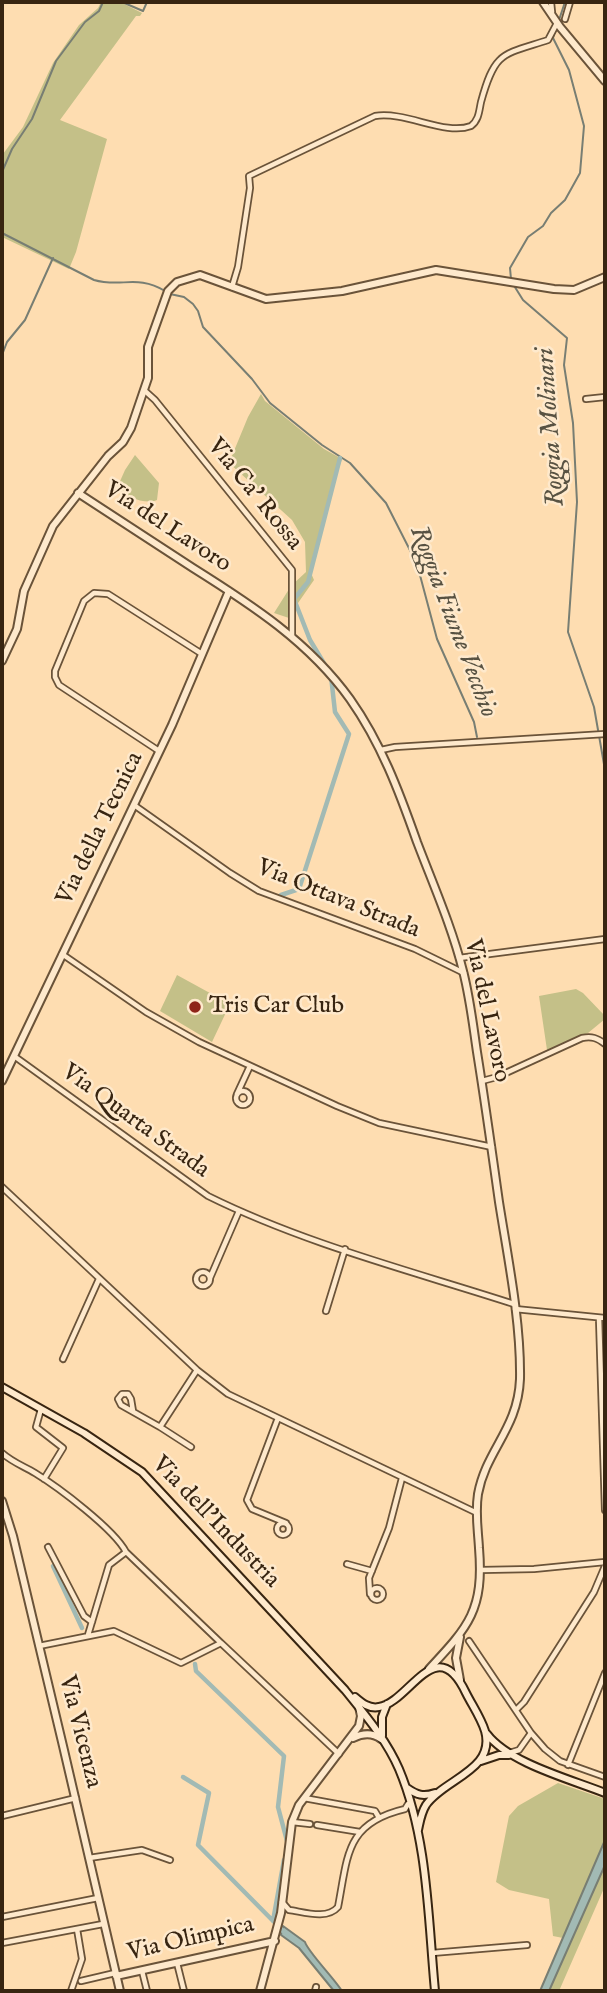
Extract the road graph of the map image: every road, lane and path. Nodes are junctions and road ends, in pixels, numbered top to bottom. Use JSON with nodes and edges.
{"nodes":[{"id":1,"x":543,"y":2,"type":"edge"},
{"id":2,"x":551,"y":2,"type":"edge"},
{"id":3,"x":569,"y":2,"type":"edge"},
{"id":4,"x":565,"y":19,"type":"dead end"},
{"id":5,"x":557,"y":23,"type":"junction"},
{"id":6,"x":605,"y":81,"type":"edge"},
{"id":7,"x":605,"y":277,"type":"edge"},
{"id":8,"x":232,"y":286,"type":"junction"},
{"id":9,"x":145,"y":391,"type":"junction"},
{"id":10,"x":605,"y":397,"type":"edge"},
{"id":11,"x":586,"y":399,"type":"dead end"},
{"id":12,"x":78,"y":493,"type":"junction"},
{"id":13,"x":229,"y":591,"type":"junction"},
{"id":14,"x":292,"y":637,"type":"junction"},
{"id":15,"x":202,"y":654,"type":"junction"},
{"id":16,"x":2,"y":661,"type":"edge"},
{"id":17,"x":605,"y":734,"type":"edge"},
{"id":18,"x":381,"y":750,"type":"junction"},
{"id":19,"x":159,"y":751,"type":"junction"},
{"id":20,"x":134,"y":805,"type":"junction"},
{"id":21,"x":605,"y":939,"type":"edge"},
{"id":22,"x":62,"y":954,"type":"junction"},
{"id":23,"x":459,"y":958,"type":"junction"},
{"id":24,"x":464,"y":972,"type":"junction"},
{"id":25,"x":605,"y":1044,"type":"edge"},
{"id":26,"x":13,"y":1056,"type":"junction"},
{"id":27,"x":250,"y":1066,"type":"junction"},
{"id":28,"x":2,"y":1080,"type":"edge"},
{"id":29,"x":482,"y":1081,"type":"junction"},
{"id":30,"x":243,"y":1083,"type":"junction"},
{"id":31,"x":248,"y":1093,"type":"junction"},
{"id":32,"x":237,"y":1094,"type":"junction"},
{"id":33,"x":492,"y":1147,"type":"junction"},
{"id":34,"x":2,"y":1187,"type":"edge"},
{"id":35,"x":239,"y":1211,"type":"junction"},
{"id":36,"x":345,"y":1249,"type":"junction"},
{"id":37,"x":217,"y":1266,"type":"junction"},
{"id":38,"x":204,"y":1272,"type":"junction"},
{"id":39,"x":210,"y":1278,"type":"junction"},
{"id":40,"x":99,"y":1279,"type":"junction"},
{"id":41,"x":514,"y":1306,"type":"junction"},
{"id":42,"x":326,"y":1311,"type":"dead end"},
{"id":43,"x":602,"y":1318,"type":"edge"},
{"id":44,"x":63,"y":1359,"type":"dead end"},
{"id":45,"x":197,"y":1370,"type":"junction"},
{"id":46,"x":2,"y":1387,"type":"edge"},
{"id":47,"x":41,"y":1409,"type":"junction"},
{"id":48,"x":133,"y":1411,"type":"dead end"},
{"id":49,"x":278,"y":1418,"type":"junction"},
{"id":50,"x":160,"y":1427,"type":"junction"},
{"id":51,"x":191,"y":1447,"type":"dead end"},
{"id":52,"x":2,"y":1452,"type":"edge"},
{"id":53,"x":402,"y":1477,"type":"junction"},
{"id":54,"x":44,"y":1479,"type":"junction"},
{"id":55,"x":2,"y":1501,"type":"edge"},
{"id":56,"x":605,"y":1510,"type":"edge"},
{"id":57,"x":475,"y":1513,"type":"junction"},
{"id":58,"x":270,"y":1517,"type":"junction"},
{"id":59,"x":286,"y":1523,"type":"junction"},
{"id":60,"x":276,"y":1530,"type":"junction"},
{"id":61,"x":48,"y":1547,"type":"dead end"},
{"id":62,"x":126,"y":1552,"type":"junction"},
{"id":63,"x":347,"y":1564,"type":"dead end"},
{"id":64,"x":605,"y":1564,"type":"edge"},
{"id":65,"x":372,"y":1570,"type":"junction"},
{"id":66,"x":481,"y":1570,"type":"junction"},
{"id":67,"x":369,"y":1578,"type":"junction"},
{"id":68,"x":380,"y":1588,"type":"junction"},
{"id":69,"x":370,"y":1594,"type":"junction"},
{"id":70,"x":92,"y":1622,"type":"junction"},
{"id":71,"x":88,"y":1635,"type":"junction"},
{"id":72,"x":460,"y":1637,"type":"junction"},
{"id":73,"x":470,"y":1641,"type":"dead end"},
{"id":74,"x":221,"y":1643,"type":"junction"},
{"id":75,"x":39,"y":1646,"type":"junction"},
{"id":76,"x":429,"y":1669,"type":"junction"},
{"id":77,"x":605,"y":1674,"type":"edge"},
{"id":78,"x":460,"y":1680,"type":"junction"},
{"id":79,"x":345,"y":1690,"type":"junction"},
{"id":80,"x":387,"y":1704,"type":"junction"},
{"id":81,"x":359,"y":1707,"type":"junction"},
{"id":82,"x":516,"y":1710,"type":"junction"},
{"id":83,"x":485,"y":1732,"type":"junction"},
{"id":84,"x":531,"y":1733,"type":"junction"},
{"id":85,"x":348,"y":1741,"type":"junction"},
{"id":86,"x":383,"y":1741,"type":"junction"},
{"id":87,"x":521,"y":1747,"type":"junction"},
{"id":88,"x":339,"y":1754,"type":"junction"},
{"id":89,"x":509,"y":1754,"type":"junction"},
{"id":90,"x":481,"y":1761,"type":"junction"},
{"id":91,"x":526,"y":1762,"type":"junction"},
{"id":92,"x":568,"y":1765,"type":"junction"},
{"id":93,"x":605,"y":1777,"type":"edge"},
{"id":94,"x":405,"y":1787,"type":"junction"},
{"id":95,"x":436,"y":1793,"type":"junction"},
{"id":96,"x":605,"y":1793,"type":"edge"},
{"id":97,"x":408,"y":1796,"type":"junction"},
{"id":98,"x":76,"y":1798,"type":"junction"},
{"id":99,"x":304,"y":1798,"type":"junction"},
{"id":100,"x":2,"y":1816,"type":"edge"},
{"id":101,"x":378,"y":1816,"type":"junction"},
{"id":102,"x":292,"y":1822,"type":"junction"},
{"id":103,"x":310,"y":1824,"type":"dead end"},
{"id":104,"x":317,"y":1825,"type":"dead end"},
{"id":105,"x":418,"y":1831,"type":"junction"},
{"id":106,"x":360,"y":1832,"type":"junction"},
{"id":107,"x":89,"y":1858,"type":"junction"},
{"id":108,"x":170,"y":1860,"type":"dead end"},
{"id":109,"x":98,"y":1898,"type":"junction"},
{"id":110,"x":282,"y":1902,"type":"junction"},
{"id":111,"x":289,"y":1910,"type":"junction"},
{"id":112,"x":281,"y":1913,"type":"junction"},
{"id":113,"x":2,"y":1917,"type":"edge"},
{"id":114,"x":103,"y":1924,"type":"junction"},
{"id":115,"x":77,"y":1929,"type":"junction"},
{"id":116,"x":275,"y":1941,"type":"junction"},
{"id":117,"x":2,"y":1944,"type":"edge"},
{"id":118,"x":527,"y":1945,"type":"dead end"},
{"id":119,"x":431,"y":1953,"type":"junction"},
{"id":120,"x":177,"y":1963,"type":"junction"},
{"id":121,"x":142,"y":1971,"type":"junction"},
{"id":122,"x":116,"y":1975,"type":"junction"},
{"id":123,"x":81,"y":1981,"type":"dead end"},
{"id":124,"x":71,"y":1991,"type":"edge"},
{"id":125,"x":120,"y":1991,"type":"edge"},
{"id":126,"x":147,"y":1991,"type":"edge"},
{"id":127,"x":184,"y":1991,"type":"edge"},
{"id":128,"x":260,"y":1991,"type":"edge"},
{"id":129,"x":435,"y":1991,"type":"edge"}],
"edges":[{"from":1,"to":5,"type":"street"},
{"from":2,"to":5,"type":"street"},
{"from":3,"to":4,"type":"street"},
{"from":5,"to":6,"type":"street"},
{"from":5,"to":8,"type":"street"},
{"from":7,"to":8,"type":"street"},
{"from":8,"to":9,"type":"street"},
{"from":9,"to":12,"type":"street"},
{"from":9,"to":14,"type":"street","name":"Via Ca' Rossa"},
{"from":10,"to":11,"type":"street"},
{"from":12,"to":13,"type":"street","name":"Via del Lavoro"},
{"from":12,"to":16,"type":"street"},
{"from":13,"to":14,"type":"street","name":"Via del Lavoro"},
{"from":13,"to":15,"type":"street","name":"Via della Tecnica"},
{"from":14,"to":18,"type":"street","name":"Via del Lavoro"},
{"from":15,"to":19,"type":"street","name":"Via della Tecnica"},
{"from":15,"to":19,"type":"street"},
{"from":17,"to":18,"type":"street"},
{"from":18,"to":23,"type":"street","name":"Via del Lavoro"},
{"from":19,"to":20,"type":"street","name":"Via della Tecnica"},
{"from":20,"to":22,"type":"street","name":"Via della Tecnica"},
{"from":20,"to":24,"type":"street","name":"Via Ottava Strada"},
{"from":21,"to":23,"type":"street"},
{"from":22,"to":26,"type":"street","name":"Via della Tecnica"},
{"from":22,"to":27,"type":"street"},
{"from":23,"to":24,"type":"street","name":"Via del Lavoro"},
{"from":24,"to":29,"type":"street","name":"Via del Lavoro"},
{"from":25,"to":29,"type":"street"},
{"from":26,"to":28,"type":"street","name":"Via della Tecnica"},
{"from":26,"to":35,"type":"street","name":"Via Quarta Strada"},
{"from":27,"to":30,"type":"street"},
{"from":27,"to":33,"type":"street"},
{"from":29,"to":33,"type":"street","name":"Via del Lavoro"},
{"from":30,"to":31,"type":"street"},
{"from":30,"to":32,"type":"street"},
{"from":31,"to":32,"type":"street"},
{"from":31,"to":32,"type":"street"},
{"from":33,"to":41,"type":"street","name":"Via del Lavoro"},
{"from":34,"to":40,"type":"street"},
{"from":35,"to":36,"type":"street","name":"Via Quarta Strada"},
{"from":35,"to":37,"type":"street"},
{"from":36,"to":41,"type":"street","name":"Via Quarta Strada"},
{"from":36,"to":42,"type":"street"},
{"from":37,"to":38,"type":"street"},
{"from":37,"to":39,"type":"street"},
{"from":38,"to":39,"type":"street"},
{"from":38,"to":39,"type":"street"},
{"from":40,"to":44,"type":"street"},
{"from":40,"to":45,"type":"street"},
{"from":41,"to":43,"type":"street","name":"Via Quarta Strada"},
{"from":41,"to":57,"type":"street","name":"Via del Lavoro"},
{"from":43,"to":56,"type":"street"},
{"from":45,"to":49,"type":"street"},
{"from":45,"to":50,"type":"street"},
{"from":46,"to":47,"type":"street","name":"Via dell'Industria"},
{"from":47,"to":54,"type":"street"},
{"from":47,"to":79,"type":"street","name":"Via dell'Industria"},
{"from":48,"to":50,"type":"street"},
{"from":49,"to":53,"type":"street"},
{"from":49,"to":58,"type":"street"},
{"from":50,"to":51,"type":"street"},
{"from":52,"to":54,"type":"street"},
{"from":53,"to":57,"type":"street"},
{"from":53,"to":65,"type":"street"},
{"from":54,"to":62,"type":"street"},
{"from":55,"to":75,"type":"street","name":"Via Vicenza"},
{"from":57,"to":66,"type":"street","name":"Via del Lavoro"},
{"from":58,"to":59,"type":"street"},
{"from":58,"to":60,"type":"street"},
{"from":59,"to":60,"type":"street"},
{"from":59,"to":60,"type":"street"},
{"from":61,"to":70,"type":"street"},
{"from":62,"to":70,"type":"street"},
{"from":62,"to":74,"type":"street"},
{"from":63,"to":65,"type":"street"},
{"from":64,"to":66,"type":"street"},
{"from":64,"to":82,"type":"street"},
{"from":65,"to":67,"type":"street"},
{"from":66,"to":72,"type":"street","name":"Via del Lavoro"},
{"from":67,"to":68,"type":"street"},
{"from":67,"to":69,"type":"street"},
{"from":68,"to":69,"type":"street"},
{"from":68,"to":69,"type":"street"},
{"from":70,"to":71,"type":"street"},
{"from":71,"to":74,"type":"street"},
{"from":71,"to":75,"type":"street"},
{"from":72,"to":76,"type":"street","name":"Via del Lavoro"},
{"from":72,"to":78,"type":"street","name":"Via del Lavoro"},
{"from":73,"to":82,"type":"street"},
{"from":74,"to":88,"type":"street"},
{"from":75,"to":98,"type":"street","name":"Via Vicenza"},
{"from":76,"to":78,"type":"street"},
{"from":76,"to":80,"type":"street"},
{"from":77,"to":92,"type":"street"},
{"from":78,"to":83,"type":"street"},
{"from":79,"to":80,"type":"street","name":"Via dell'Industria"},
{"from":79,"to":81,"type":"street","name":"Via dell'Industria"},
{"from":80,"to":86,"type":"street"},
{"from":81,"to":85,"type":"street"},
{"from":81,"to":86,"type":"street","name":"Via dell'Industria"},
{"from":82,"to":84,"type":"street"},
{"from":83,"to":89,"type":"street"},
{"from":83,"to":90,"type":"street"},
{"from":84,"to":87,"type":"street"},
{"from":84,"to":92,"type":"street"},
{"from":85,"to":86,"type":"street"},
{"from":85,"to":88,"type":"street"},
{"from":86,"to":94,"type":"street","name":"Via dell'Industria"},
{"from":87,"to":89,"type":"street"},
{"from":87,"to":91,"type":"street"},
{"from":88,"to":99,"type":"street"},
{"from":89,"to":90,"type":"street"},
{"from":89,"to":91,"type":"street"},
{"from":90,"to":95,"type":"street","name":"Via dell'Industria"},
{"from":91,"to":96,"type":"street"},
{"from":92,"to":93,"type":"street"},
{"from":94,"to":95,"type":"street"},
{"from":94,"to":97,"type":"street","name":"Via dell'Industria"},
{"from":95,"to":105,"type":"street","name":"Via dell'Industria"},
{"from":97,"to":101,"type":"street"},
{"from":97,"to":105,"type":"street","name":"Via dell'Industria"},
{"from":98,"to":100,"type":"street"},
{"from":98,"to":107,"type":"street","name":"Via Vicenza"},
{"from":99,"to":101,"type":"street"},
{"from":99,"to":102,"type":"street"},
{"from":101,"to":106,"type":"street"},
{"from":102,"to":103,"type":"street"},
{"from":102,"to":110,"type":"street"},
{"from":104,"to":106,"type":"street"},
{"from":105,"to":119,"type":"street","name":"Via dell'Industria"},
{"from":106,"to":111,"type":"street"},
{"from":107,"to":108,"type":"street"},
{"from":107,"to":109,"type":"street","name":"Via Vicenza"},
{"from":109,"to":113,"type":"street"},
{"from":109,"to":114,"type":"street","name":"Via Vicenza"},
{"from":110,"to":111,"type":"street"},
{"from":110,"to":112,"type":"street"},
{"from":111,"to":112,"type":"street"},
{"from":112,"to":116,"type":"street"},
{"from":114,"to":115,"type":"street"},
{"from":114,"to":122,"type":"street","name":"Via Vicenza"},
{"from":115,"to":117,"type":"street"},
{"from":115,"to":124,"type":"street"},
{"from":116,"to":120,"type":"street","name":"Via Olimpica"},
{"from":116,"to":128,"type":"street"},
{"from":118,"to":119,"type":"street"},
{"from":119,"to":129,"type":"street","name":"Via dell'Industria"},
{"from":120,"to":121,"type":"street","name":"Via Olimpica"},
{"from":120,"to":127,"type":"street"},
{"from":121,"to":122,"type":"street","name":"Via Olimpica"},
{"from":121,"to":126,"type":"street"},
{"from":122,"to":123,"type":"street"},
{"from":122,"to":125,"type":"street","name":"Via Vicenza"}]}
